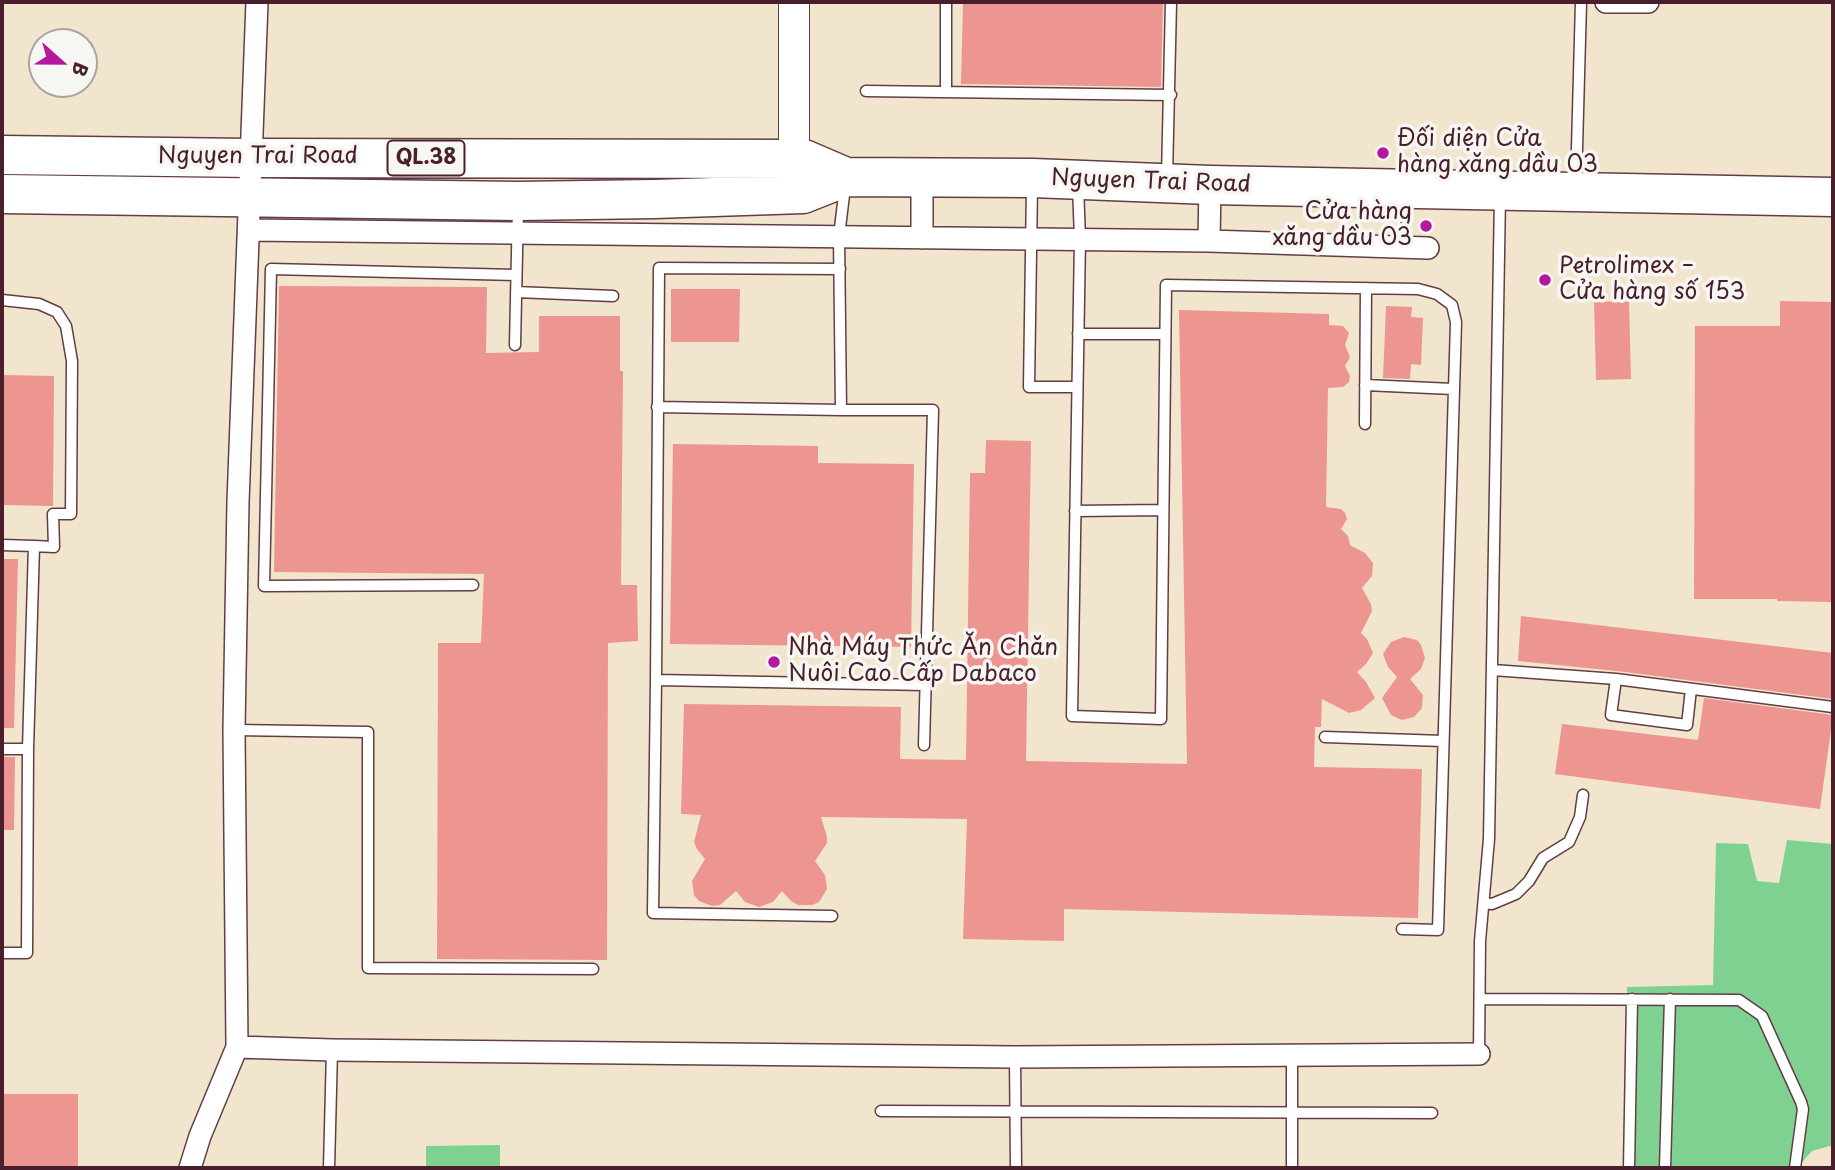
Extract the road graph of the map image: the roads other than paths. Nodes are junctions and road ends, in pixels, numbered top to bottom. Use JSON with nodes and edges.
{"nodes":[{"id":1,"x":257,"y":2,"type":"edge"},
{"id":2,"x":794,"y":2,"type":"edge"},
{"id":3,"x":946,"y":2,"type":"edge"},
{"id":4,"x":1171,"y":2,"type":"edge"},
{"id":5,"x":1581,"y":2,"type":"edge"},
{"id":6,"x":1606,"y":2,"type":"edge"},
{"id":7,"x":1648,"y":2,"type":"edge"},
{"id":8,"x":866,"y":91,"type":"dead end"},
{"id":9,"x":946,"y":92,"type":"junction"},
{"id":10,"x":1171,"y":95,"type":"junction"},
{"id":11,"x":2,"y":155,"type":"edge"},
{"id":12,"x":251,"y":158,"type":"junction"},
{"id":13,"x":794,"y":158,"type":"junction"},
{"id":14,"x":846,"y":177,"type":"junction"},
{"id":15,"x":922,"y":178,"type":"junction"},
{"id":16,"x":1033,"y":178,"type":"junction"},
{"id":17,"x":1078,"y":180,"type":"junction"},
{"id":18,"x":1167,"y":184,"type":"junction"},
{"id":19,"x":1210,"y":185,"type":"junction"},
{"id":20,"x":1500,"y":190,"type":"junction"},
{"id":21,"x":1576,"y":191,"type":"junction"},
{"id":22,"x":2,"y":194,"type":"edge"},
{"id":23,"x":1833,"y":197,"type":"edge"},
{"id":24,"x":250,"y":214,"type":"junction"},
{"id":25,"x":518,"y":217,"type":"junction"},
{"id":26,"x":655,"y":217,"type":"junction"},
{"id":27,"x":839,"y":236,"type":"junction"},
{"id":28,"x":922,"y":237,"type":"junction"},
{"id":29,"x":1031,"y":239,"type":"junction"},
{"id":30,"x":1080,"y":239,"type":"junction"},
{"id":31,"x":1209,"y":241,"type":"junction"},
{"id":32,"x":1428,"y":248,"type":"dead end"},
{"id":33,"x":840,"y":269,"type":"junction"},
{"id":34,"x":516,"y":275,"type":"junction"},
{"id":35,"x":1366,"y":288,"type":"junction"},
{"id":36,"x":516,"y":292,"type":"junction"},
{"id":37,"x":613,"y":296,"type":"dead end"},
{"id":38,"x":2,"y":300,"type":"edge"},
{"id":39,"x":1078,"y":334,"type":"junction"},
{"id":40,"x":1165,"y":334,"type":"junction"},
{"id":41,"x":515,"y":345,"type":"dead end"},
{"id":42,"x":1365,"y":385,"type":"junction"},
{"id":43,"x":1077,"y":387,"type":"junction"},
{"id":44,"x":1453,"y":389,"type":"junction"},
{"id":45,"x":657,"y":407,"type":"junction"},
{"id":46,"x":841,"y":410,"type":"junction"},
{"id":47,"x":1365,"y":424,"type":"dead end"},
{"id":48,"x":1163,"y":510,"type":"junction"},
{"id":49,"x":1075,"y":511,"type":"junction"},
{"id":50,"x":2,"y":545,"type":"edge"},
{"id":51,"x":34,"y":546,"type":"junction"},
{"id":52,"x":473,"y":585,"type":"dead end"},
{"id":53,"x":1493,"y":670,"type":"junction"},
{"id":54,"x":656,"y":680,"type":"junction"},
{"id":55,"x":1616,"y":680,"type":"junction"},
{"id":56,"x":926,"y":685,"type":"junction"},
{"id":57,"x":1691,"y":689,"type":"junction"},
{"id":58,"x":1833,"y":707,"type":"edge"},
{"id":59,"x":234,"y":730,"type":"junction"},
{"id":60,"x":1325,"y":737,"type":"dead end"},
{"id":61,"x":1443,"y":741,"type":"junction"},
{"id":62,"x":925,"y":744,"type":"dead end"},
{"id":63,"x":2,"y":749,"type":"edge"},
{"id":64,"x":28,"y":749,"type":"junction"},
{"id":65,"x":1583,"y":794,"type":"dead end"},
{"id":66,"x":1483,"y":903,"type":"junction"},
{"id":67,"x":832,"y":916,"type":"dead end"},
{"id":68,"x":1402,"y":929,"type":"dead end"},
{"id":69,"x":2,"y":953,"type":"edge"},
{"id":70,"x":593,"y":969,"type":"dead end"},
{"id":71,"x":1480,"y":999,"type":"junction"},
{"id":72,"x":1632,"y":999,"type":"junction"},
{"id":73,"x":1670,"y":999,"type":"junction"},
{"id":74,"x":237,"y":1047,"type":"junction"},
{"id":75,"x":331,"y":1051,"type":"junction"},
{"id":76,"x":1479,"y":1054,"type":"joint"},
{"id":77,"x":1292,"y":1055,"type":"junction"},
{"id":78,"x":1015,"y":1057,"type":"junction"},
{"id":79,"x":881,"y":1111,"type":"dead end"},
{"id":80,"x":1016,"y":1112,"type":"junction"},
{"id":81,"x":1292,"y":1113,"type":"junction"},
{"id":82,"x":1432,"y":1113,"type":"dead end"},
{"id":83,"x":190,"y":1168,"type":"edge"},
{"id":84,"x":329,"y":1168,"type":"edge"},
{"id":85,"x":1016,"y":1168,"type":"edge"},
{"id":86,"x":1292,"y":1168,"type":"edge"},
{"id":87,"x":1629,"y":1168,"type":"edge"},
{"id":88,"x":1665,"y":1168,"type":"edge"},
{"id":89,"x":1795,"y":1168,"type":"edge"}],
"edges":[{"from":1,"to":12,"type":"street"},
{"from":2,"to":13,"type":"street"},
{"from":3,"to":9,"type":"lane"},
{"from":4,"to":10,"type":"lane"},
{"from":5,"to":21,"type":"lane"},
{"from":6,"to":7,"type":"street"},
{"from":8,"to":9,"type":"lane"},
{"from":9,"to":10,"type":"lane"},
{"from":10,"to":18,"type":"lane"},
{"from":11,"to":12,"type":"highway","name":"Nguyen Trai Road","number":"QL.38"},
{"from":12,"to":13,"type":"highway","name":"Nguyen Trai Road","number":"QL.38"},
{"from":12,"to":24,"type":"street"},
{"from":13,"to":14,"type":"highway","name":"Nguyen Trai Road","number":"QL.38"},
{"from":14,"to":15,"type":"highway","name":"Nguyen Trai Road","number":"QL.38"},
{"from":14,"to":26,"type":"highway","name":"Nguyen Trai Road","number":"QL.38"},
{"from":14,"to":27,"type":"lane"},
{"from":15,"to":16,"type":"highway","name":"Nguyen Trai Road","number":"QL.38"},
{"from":15,"to":28,"type":"street"},
{"from":16,"to":17,"type":"highway","name":"Nguyen Trai Road","number":"QL.38"},
{"from":16,"to":29,"type":"lane"},
{"from":17,"to":18,"type":"highway","name":"Nguyen Trai Road","number":"QL.38"},
{"from":17,"to":30,"type":"lane"},
{"from":18,"to":19,"type":"highway","name":"Nguyen Trai Road","number":"QL.38"},
{"from":19,"to":20,"type":"highway","name":"Nguyen Trai Road","number":"QL.38"},
{"from":19,"to":31,"type":"street"},
{"from":20,"to":21,"type":"highway","name":"Nguyen Trai Road","number":"QL.38"},
{"from":20,"to":53,"type":"lane"},
{"from":21,"to":23,"type":"highway","name":"Nguyen Trai Road","number":"QL.38"},
{"from":22,"to":24,"type":"highway","name":"Nguyen Trai Road","number":"QL.38"},
{"from":24,"to":25,"type":"highway","name":"Nguyen Trai Road","number":"QL.38"},
{"from":24,"to":59,"type":"street"},
{"from":25,"to":26,"type":"highway","name":"Nguyen Trai Road","number":"QL.38"},
{"from":25,"to":34,"type":"lane"},
{"from":26,"to":27,"type":"street"},
{"from":27,"to":28,"type":"street"},
{"from":27,"to":33,"type":"lane"},
{"from":28,"to":29,"type":"street"},
{"from":29,"to":30,"type":"street"},
{"from":29,"to":43,"type":"lane"},
{"from":30,"to":31,"type":"street"},
{"from":30,"to":39,"type":"lane"},
{"from":31,"to":32,"type":"street"},
{"from":33,"to":45,"type":"lane"},
{"from":33,"to":46,"type":"lane"},
{"from":34,"to":36,"type":"lane"},
{"from":34,"to":52,"type":"lane"},
{"from":35,"to":40,"type":"lane"},
{"from":35,"to":42,"type":"lane"},
{"from":35,"to":44,"type":"lane"},
{"from":36,"to":37,"type":"lane"},
{"from":36,"to":41,"type":"lane"},
{"from":38,"to":51,"type":"lane"},
{"from":39,"to":40,"type":"lane"},
{"from":39,"to":43,"type":"lane"},
{"from":40,"to":48,"type":"lane"},
{"from":42,"to":44,"type":"lane"},
{"from":42,"to":47,"type":"lane"},
{"from":43,"to":49,"type":"lane"},
{"from":44,"to":61,"type":"lane"},
{"from":45,"to":46,"type":"lane"},
{"from":45,"to":54,"type":"lane"},
{"from":46,"to":56,"type":"lane"},
{"from":48,"to":49,"type":"lane"},
{"from":48,"to":49,"type":"lane"},
{"from":50,"to":51,"type":"lane"},
{"from":51,"to":64,"type":"lane"},
{"from":53,"to":55,"type":"lane"},
{"from":53,"to":66,"type":"lane"},
{"from":54,"to":56,"type":"lane"},
{"from":54,"to":67,"type":"lane"},
{"from":55,"to":57,"type":"lane"},
{"from":55,"to":57,"type":"lane"},
{"from":56,"to":62,"type":"lane"},
{"from":57,"to":58,"type":"lane"},
{"from":59,"to":70,"type":"lane"},
{"from":59,"to":74,"type":"street"},
{"from":60,"to":61,"type":"lane"},
{"from":61,"to":68,"type":"lane"},
{"from":63,"to":64,"type":"lane"},
{"from":64,"to":69,"type":"lane"},
{"from":65,"to":66,"type":"lane"},
{"from":66,"to":71,"type":"lane"},
{"from":71,"to":72,"type":"lane"},
{"from":71,"to":76,"type":"lane"},
{"from":72,"to":73,"type":"lane"},
{"from":72,"to":87,"type":"lane"},
{"from":73,"to":88,"type":"lane"},
{"from":73,"to":89,"type":"lane"},
{"from":74,"to":75,"type":"street"},
{"from":74,"to":83,"type":"street"},
{"from":75,"to":78,"type":"street"},
{"from":75,"to":84,"type":"lane"},
{"from":76,"to":77,"type":"street"},
{"from":77,"to":78,"type":"street"},
{"from":77,"to":81,"type":"lane"},
{"from":78,"to":80,"type":"lane"},
{"from":79,"to":80,"type":"lane"},
{"from":80,"to":81,"type":"lane"},
{"from":80,"to":85,"type":"lane"},
{"from":81,"to":82,"type":"lane"},
{"from":81,"to":86,"type":"lane"}]}
